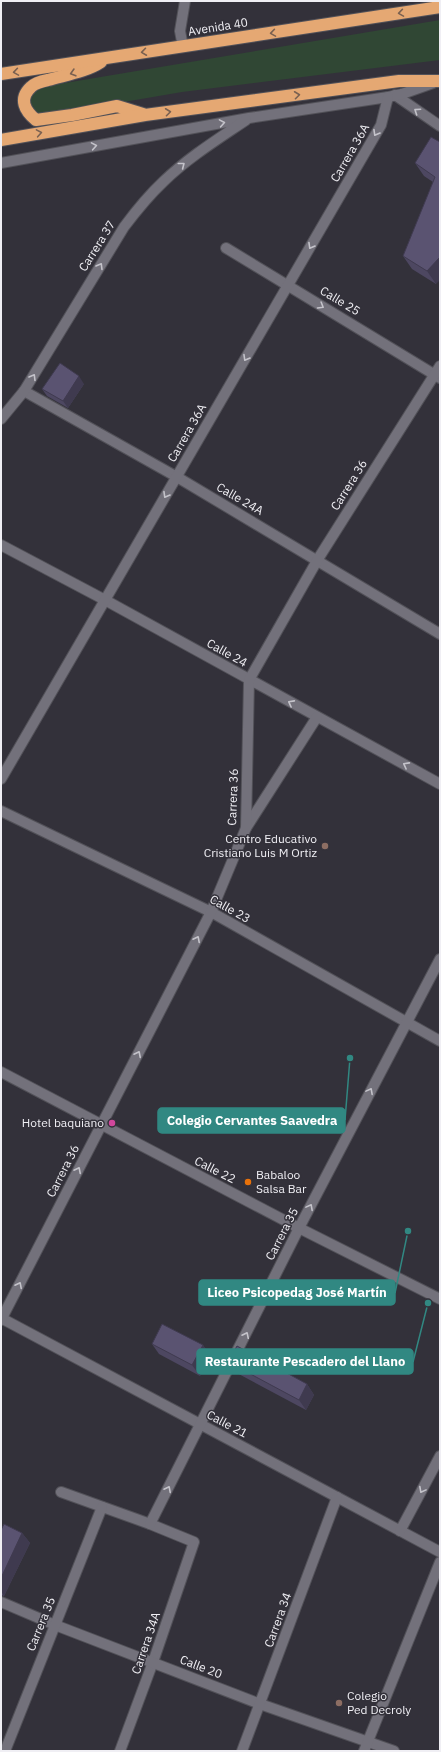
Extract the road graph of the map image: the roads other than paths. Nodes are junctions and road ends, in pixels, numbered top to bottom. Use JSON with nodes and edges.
{"nodes":[{"id":1,"x":185,"y":1,"type":"edge"},
{"id":2,"x":440,"y":7,"type":"edge"},
{"id":3,"x":183,"y":47,"type":"junction"},
{"id":4,"x":108,"y":57,"type":"junction"},
{"id":5,"x":1,"y":74,"type":"edge"},
{"id":6,"x":438,"y":82,"type":"edge"},
{"id":7,"x":392,"y":96,"type":"junction"},
{"id":8,"x":145,"y":115,"type":"junction"},
{"id":9,"x":249,"y":118,"type":"junction"},
{"id":10,"x":440,"y":126,"type":"edge"},
{"id":11,"x":1,"y":140,"type":"edge"},
{"id":12,"x":1,"y":163,"type":"edge"},
{"id":13,"x":226,"y":248,"type":"dead end"},
{"id":14,"x":288,"y":285,"type":"junction"},
{"id":15,"x":438,"y":373,"type":"edge"},
{"id":16,"x":24,"y":391,"type":"junction"},
{"id":17,"x":1,"y":419,"type":"edge"},
{"id":18,"x":177,"y":477,"type":"junction"},
{"id":19,"x":1,"y":545,"type":"edge"},
{"id":20,"x":318,"y":560,"type":"junction"},
{"id":21,"x":105,"y":600,"type":"junction"},
{"id":22,"x":440,"y":634,"type":"edge"},
{"id":23,"x":248,"y":680,"type":"junction"},
{"id":24,"x":317,"y":717,"type":"junction"},
{"id":25,"x":1,"y":779,"type":"edge"},
{"id":26,"x":440,"y":784,"type":"edge"},
{"id":27,"x":1,"y":811,"type":"edge"},
{"id":28,"x":246,"y":828,"type":"junction"},
{"id":29,"x":211,"y":912,"type":"junction"},
{"id":30,"x":440,"y":959,"type":"edge"},
{"id":31,"x":406,"y":1023,"type":"junction"},
{"id":32,"x":440,"y":1042,"type":"edge"},
{"id":33,"x":1,"y":1072,"type":"edge"},
{"id":34,"x":101,"y":1125,"type":"junction"},
{"id":35,"x":299,"y":1228,"type":"junction"},
{"id":36,"x":440,"y":1299,"type":"edge"},
{"id":37,"x":1,"y":1319,"type":"edge"},
{"id":38,"x":201,"y":1425,"type":"junction"},
{"id":39,"x":440,"y":1456,"type":"edge"},
{"id":40,"x":61,"y":1492,"type":"dead end"},
{"id":41,"x":337,"y":1497,"type":"junction"},
{"id":42,"x":102,"y":1507,"type":"junction"},
{"id":43,"x":150,"y":1524,"type":"junction"},
{"id":44,"x":400,"y":1531,"type":"junction"},
{"id":45,"x":440,"y":1552,"type":"edge"},
{"id":46,"x":440,"y":1562,"type":"edge"},
{"id":47,"x":1,"y":1602,"type":"edge"},
{"id":48,"x":55,"y":1625,"type":"junction"},
{"id":49,"x":153,"y":1662,"type":"junction"},
{"id":50,"x":260,"y":1704,"type":"junction"},
{"id":51,"x":368,"y":1741,"type":"junction"},
{"id":52,"x":5,"y":1751,"type":"edge"},
{"id":53,"x":120,"y":1751,"type":"edge"},
{"id":54,"x":242,"y":1751,"type":"edge"},
{"id":55,"x":364,"y":1751,"type":"edge"},
{"id":56,"x":394,"y":1751,"type":"edge"}],
"edges":[{"from":1,"to":3,"type":"street"},
{"from":2,"to":3,"type":"highway","name":"Avenida 40","one_way":true},
{"from":3,"to":4,"type":"highway","name":"Avenida 40","one_way":true},
{"from":4,"to":5,"type":"highway","name":"Avenida 40","one_way":true},
{"from":4,"to":8,"type":"highway","one_way":true},
{"from":6,"to":7,"type":"street"},
{"from":8,"to":6,"type":"highway","one_way":true},
{"from":7,"to":9,"type":"street"},
{"from":10,"to":7,"type":"street","one_way":true},
{"from":7,"to":14,"type":"street","name":"Carrera 36A","one_way":true},
{"from":11,"to":8,"type":"highway","one_way":true},
{"from":12,"to":9,"type":"street","one_way":true},
{"from":16,"to":9,"type":"street","name":"Carrera 37","one_way":true},
{"from":13,"to":14,"type":"street","name":"Calle 25"},
{"from":14,"to":15,"type":"street","name":"Calle 25","one_way":true},
{"from":14,"to":18,"type":"street","name":"Carrera 36A","one_way":true},
{"from":15,"to":20,"type":"street","name":"Carrera 36"},
{"from":16,"to":17,"type":"street","name":"Carrera 37"},
{"from":16,"to":18,"type":"street","name":"Calle 24A"},
{"from":18,"to":20,"type":"street","name":"Calle 24A"},
{"from":18,"to":21,"type":"street","name":"Carrera 36A","one_way":true},
{"from":19,"to":21,"type":"street","name":"Calle 24"},
{"from":20,"to":22,"type":"street","name":"Calle 24A"},
{"from":20,"to":23,"type":"street","name":"Carrera 36"},
{"from":21,"to":23,"type":"street","name":"Calle 24"},
{"from":21,"to":25,"type":"street","name":"Carrera 36A"},
{"from":24,"to":23,"type":"street","name":"Calle 24","one_way":true},
{"from":23,"to":28,"type":"street","name":"Carrera 36"},
{"from":26,"to":24,"type":"street","name":"Calle 24","one_way":true},
{"from":24,"to":28,"type":"street"},
{"from":27,"to":29,"type":"street","name":"Calle 23"},
{"from":28,"to":29,"type":"street","name":"Carrera 36"},
{"from":29,"to":31,"type":"street","name":"Calle 23"},
{"from":34,"to":29,"type":"street","name":"Carrera 36","one_way":true},
{"from":30,"to":31,"type":"street","name":"Carrera 35"},
{"from":31,"to":32,"type":"street","name":"Calle 23"},
{"from":35,"to":31,"type":"street","name":"Carrera 35","one_way":true},
{"from":33,"to":34,"type":"street","name":"Calle 22"},
{"from":34,"to":35,"type":"street","name":"Calle 22"},
{"from":37,"to":34,"type":"street","name":"Carrera 36","one_way":true},
{"from":35,"to":36,"type":"street","name":"Calle 22"},
{"from":38,"to":35,"type":"street","name":"Carrera 35","one_way":true},
{"from":37,"to":38,"type":"street","name":"Calle 21"},
{"from":38,"to":41,"type":"street","name":"Calle 21"},
{"from":43,"to":38,"type":"street","name":"Carrera 35","one_way":true},
{"from":39,"to":44,"type":"street","one_way":true},
{"from":40,"to":42,"type":"street"},
{"from":41,"to":44,"type":"street","name":"Calle 21"},
{"from":41,"to":50,"type":"street","name":"Carrera 34"},
{"from":42,"to":43,"type":"street"},
{"from":42,"to":48,"type":"street","name":"Carrera 35"},
{"from":43,"to":49,"type":"street","name":"Carrera 34A"},
{"from":44,"to":45,"type":"street","name":"Calle 21"},
{"from":46,"to":51,"type":"street"},
{"from":47,"to":48,"type":"street","name":"Calle 20"},
{"from":48,"to":49,"type":"street","name":"Calle 20"},
{"from":48,"to":52,"type":"street","name":"Carrera 35"},
{"from":49,"to":50,"type":"street","name":"Calle 20"},
{"from":49,"to":53,"type":"street","name":"Carrera 34A"},
{"from":50,"to":51,"type":"street","name":"Calle 20"},
{"from":50,"to":54,"type":"street","name":"Carrera 34"},
{"from":51,"to":55,"type":"street"},
{"from":51,"to":56,"type":"street","name":"Calle 20"}]}
